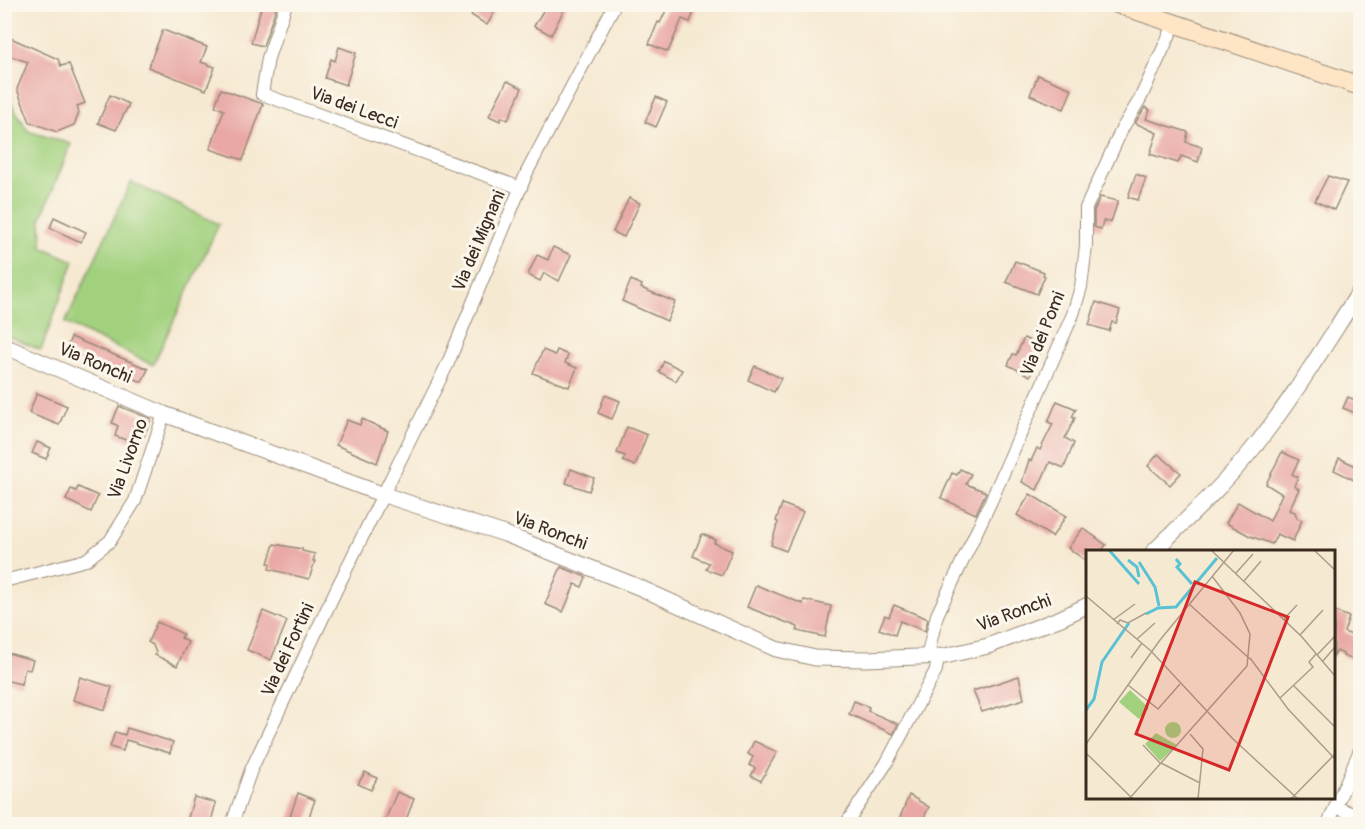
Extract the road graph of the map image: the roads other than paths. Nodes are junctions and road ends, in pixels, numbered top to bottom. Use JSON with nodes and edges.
{"nodes":[{"id":1,"x":286,"y":4,"type":"edge"},
{"id":2,"x":615,"y":4,"type":"edge"},
{"id":3,"x":1117,"y":4,"type":"edge"},
{"id":4,"x":1175,"y":23,"type":"junction"},
{"id":5,"x":1360,"y":87,"type":"edge"},
{"id":6,"x":521,"y":188,"type":"junction"},
{"id":7,"x":1360,"y":291,"type":"edge"},
{"id":8,"x":4,"y":346,"type":"edge"},
{"id":9,"x":164,"y":414,"type":"junction"},
{"id":10,"x":384,"y":495,"type":"junction"},
{"id":11,"x":1155,"y":550,"type":"edge"},
{"id":12,"x":4,"y":581,"type":"edge"},
{"id":13,"x":1086,"y":606,"type":"edge"},
{"id":14,"x":933,"y":657,"type":"junction"},
{"id":15,"x":1360,"y":750,"type":"edge"},
{"id":16,"x":1336,"y":807,"type":"junction"},
{"id":17,"x":1360,"y":817,"type":"edge"},
{"id":18,"x":232,"y":825,"type":"edge"},
{"id":19,"x":846,"y":825,"type":"edge"},
{"id":20,"x":1328,"y":825,"type":"edge"}],
"edges":[{"from":1,"to":6,"type":"street","name":"Via dei Lecci"},
{"from":2,"to":6,"type":"street","name":"Via dei Mignani"},
{"from":3,"to":4,"type":"main road"},
{"from":4,"to":5,"type":"main road"},
{"from":4,"to":14,"type":"street","name":"Via dei Pomi"},
{"from":6,"to":10,"type":"street","name":"Via dei Mignani"},
{"from":7,"to":11,"type":"street"},
{"from":8,"to":9,"type":"street","name":"Via Ronchi"},
{"from":9,"to":10,"type":"street","name":"Via Ronchi"},
{"from":9,"to":12,"type":"street","name":"Via Livorno"},
{"from":10,"to":14,"type":"street","name":"Via Ronchi"},
{"from":10,"to":18,"type":"street","name":"Via dei Fortini"},
{"from":13,"to":14,"type":"street","name":"Via Ronchi"},
{"from":14,"to":19,"type":"street","name":"Via dei Pomi"},
{"from":15,"to":16,"type":"street"},
{"from":16,"to":17,"type":"street"},
{"from":16,"to":20,"type":"street"}]}
